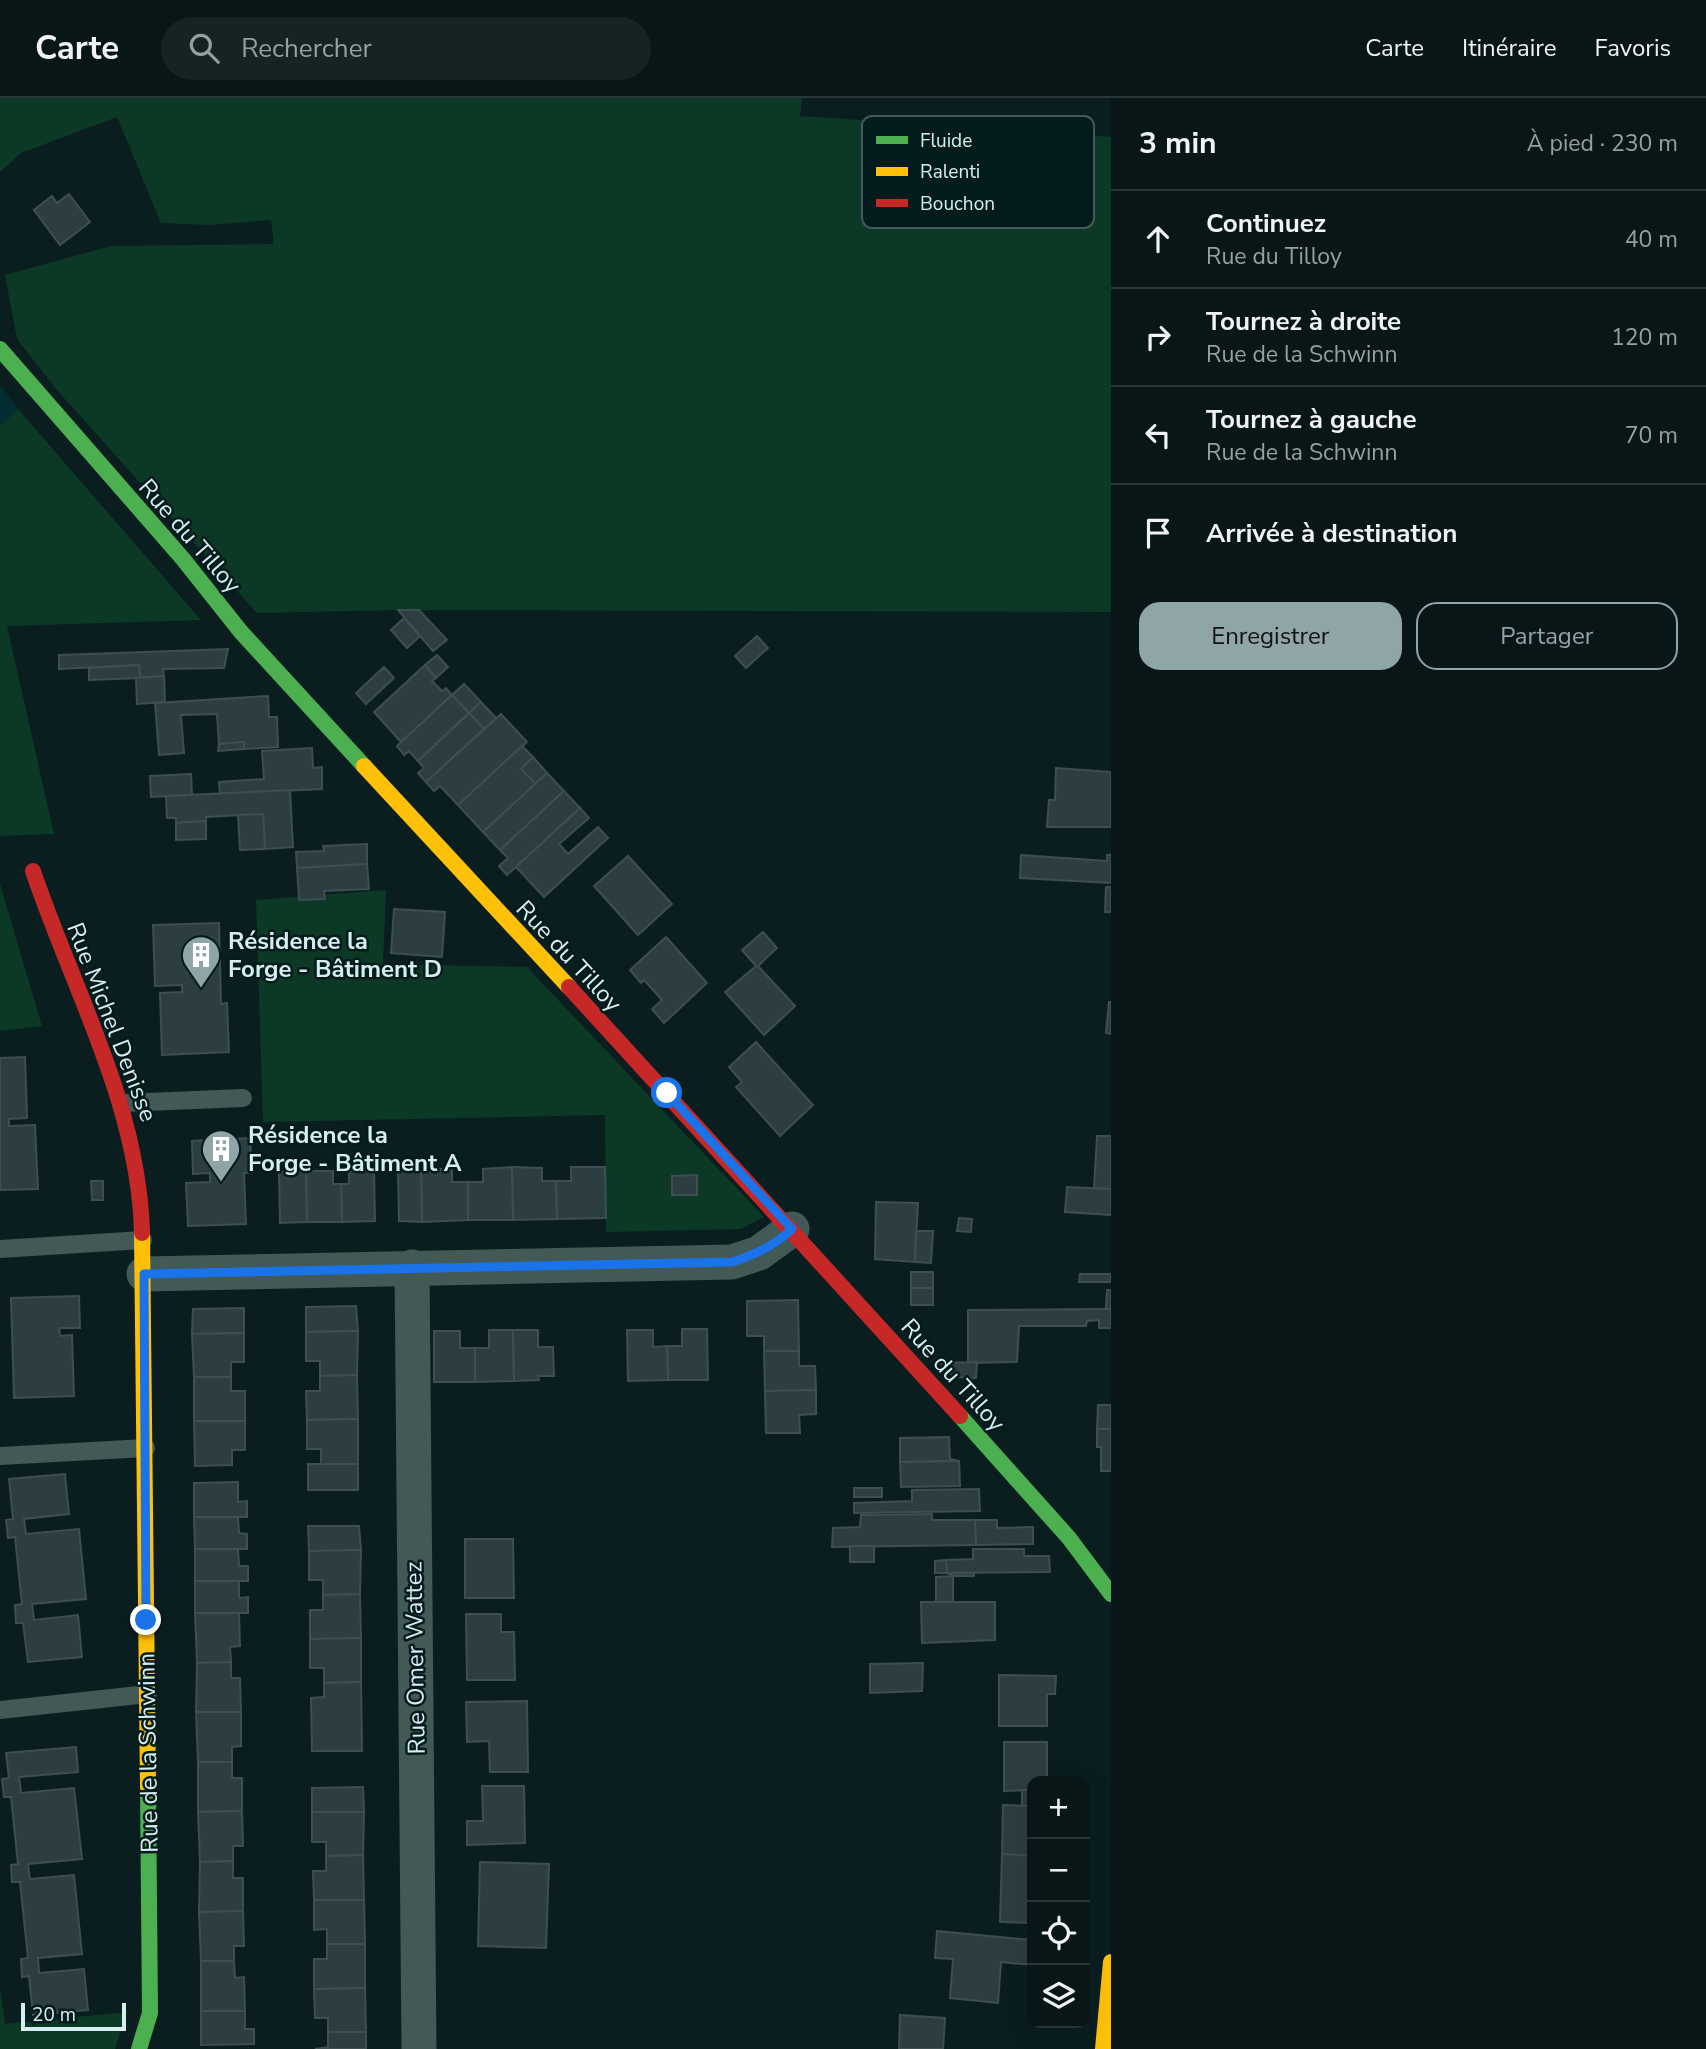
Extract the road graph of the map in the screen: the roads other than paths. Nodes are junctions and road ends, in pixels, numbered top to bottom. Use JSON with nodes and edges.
{"nodes":[{"id":1,"x":0,"y":349,"type":"edge"},
{"id":2,"x":33,"y":872,"type":"dead end"},
{"id":3,"x":243,"y":1098,"type":"dead end"},
{"id":4,"x":122,"y":1103,"type":"junction"},
{"id":5,"x":792,"y":1229,"type":"junction"},
{"id":6,"x":0,"y":1249,"type":"edge"},
{"id":7,"x":144,"y":1257,"type":"junction"},
{"id":8,"x":412,"y":1266,"type":"junction"},
{"id":9,"x":146,"y":1448,"type":"junction"},
{"id":10,"x":0,"y":1456,"type":"edge"},
{"id":11,"x":1111,"y":1591,"type":"edge"},
{"id":12,"x":148,"y":1694,"type":"junction"},
{"id":13,"x":0,"y":1710,"type":"edge"},
{"id":14,"x":1111,"y":1962,"type":"edge"},
{"id":15,"x":139,"y":2049,"type":"edge"},
{"id":16,"x":419,"y":2049,"type":"edge"},
{"id":17,"x":1103,"y":2049,"type":"edge"}],
"edges":[{"from":1,"to":5,"type":"street","name":"Rue du Tilloy"},
{"from":2,"to":4,"type":"street","name":"Rue Michel Denisse"},
{"from":3,"to":4,"type":"lane"},
{"from":4,"to":7,"type":"street","name":"Rue Michel Denisse"},
{"from":5,"to":8,"type":"street"},
{"from":5,"to":11,"type":"street","name":"Rue du Tilloy"},
{"from":6,"to":7,"type":"lane"},
{"from":7,"to":8,"type":"street"},
{"from":7,"to":9,"type":"street","name":"Rue de la Schwinn"},
{"from":8,"to":16,"type":"street","name":"Rue Omer Wattez"},
{"from":9,"to":10,"type":"lane"},
{"from":9,"to":12,"type":"street","name":"Rue de la Schwinn"},
{"from":12,"to":13,"type":"lane"},
{"from":12,"to":15,"type":"street","name":"Rue de la Schwinn"},
{"from":14,"to":17,"type":"street"}]}
